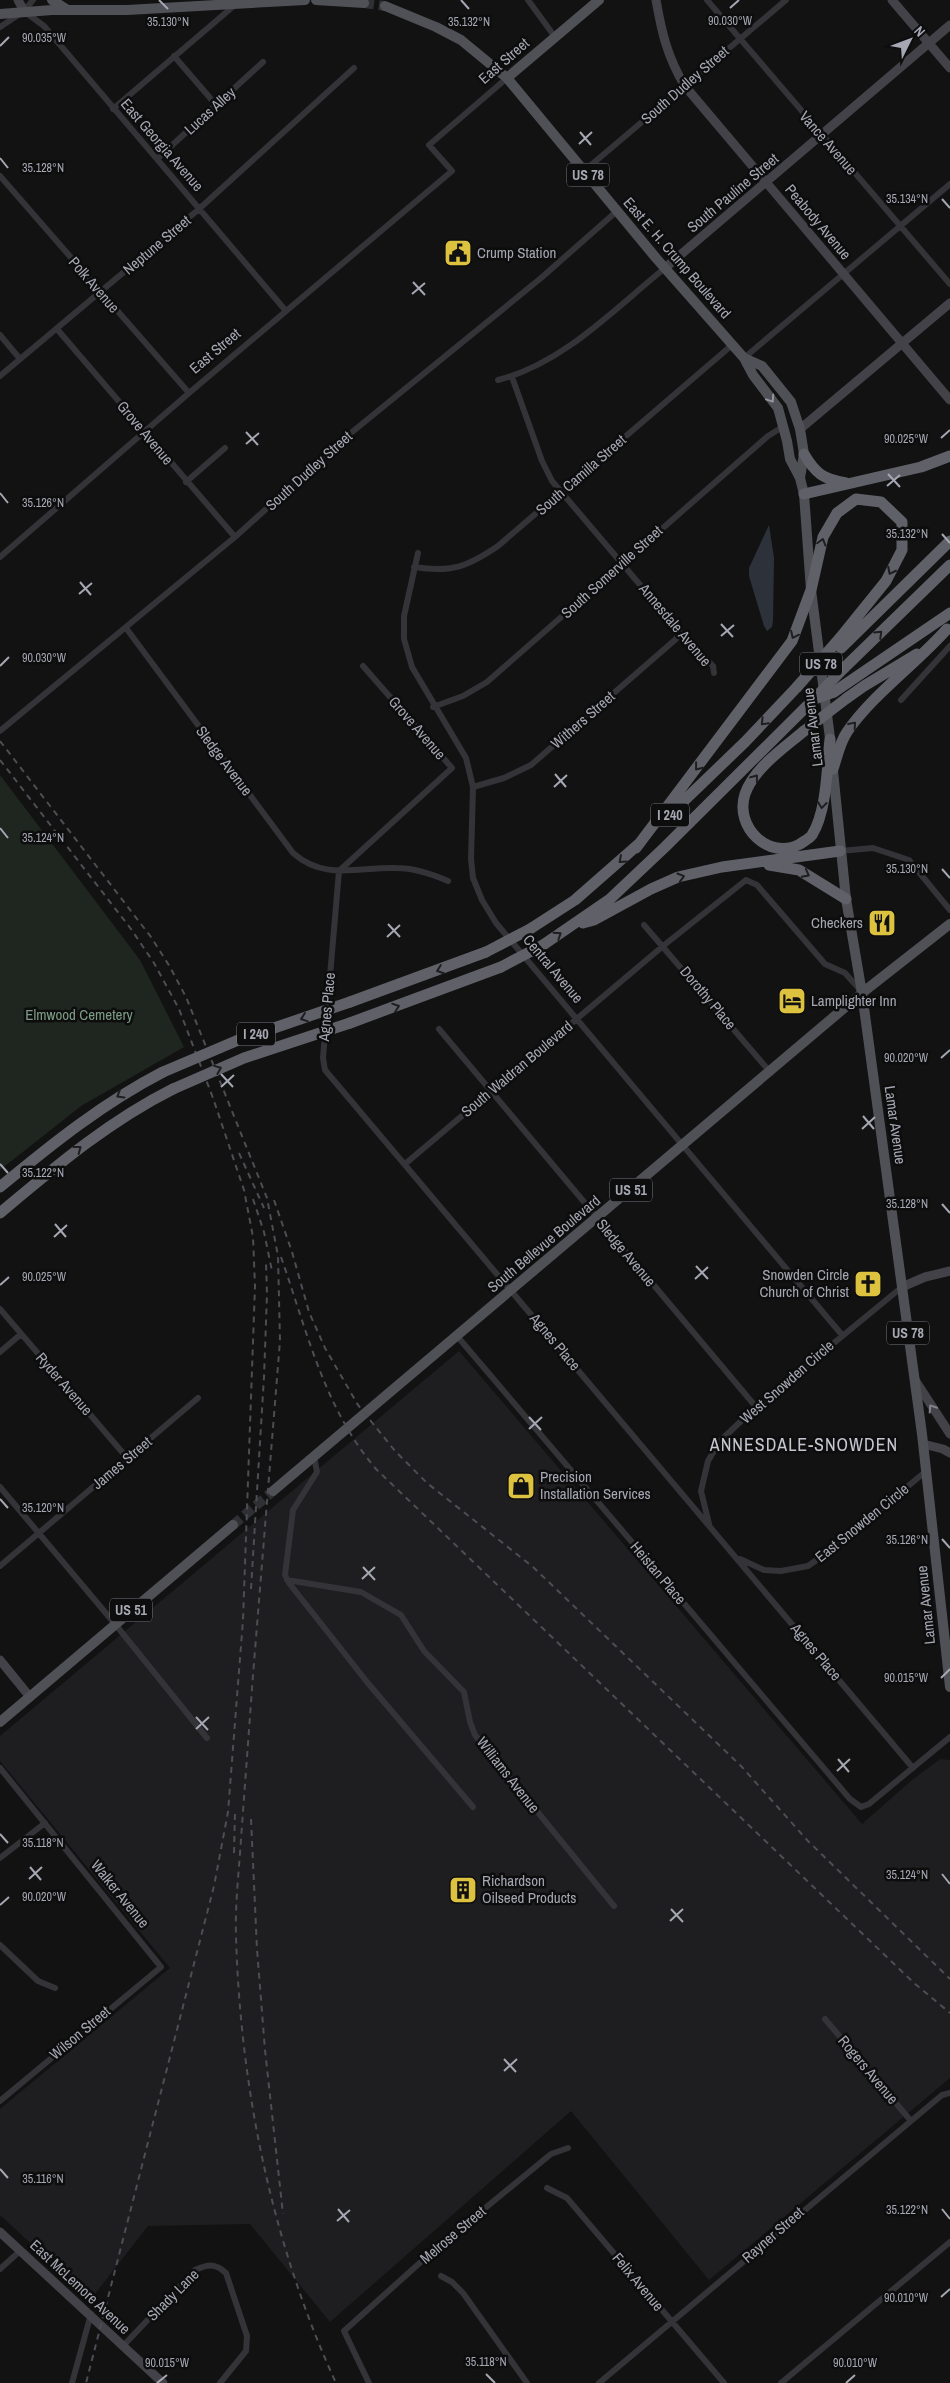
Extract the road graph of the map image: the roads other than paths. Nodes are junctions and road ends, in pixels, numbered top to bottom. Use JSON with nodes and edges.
{"nodes":[{"id":1,"x":18,"y":0,"type":"edge"},
{"id":2,"x":34,"y":0,"type":"edge"},
{"id":3,"x":52,"y":0,"type":"edge"},
{"id":4,"x":305,"y":0,"type":"edge"},
{"id":5,"x":316,"y":0,"type":"edge"},
{"id":6,"x":528,"y":0,"type":"edge"},
{"id":7,"x":599,"y":0,"type":"edge"},
{"id":8,"x":656,"y":0,"type":"edge"},
{"id":9,"x":708,"y":0,"type":"edge"},
{"id":10,"x":786,"y":0,"type":"edge"},
{"id":11,"x":892,"y":0,"type":"edge"},
{"id":12,"x":239,"y":2,"type":"edge"},
{"id":13,"x":364,"y":2,"type":"dead end"},
{"id":14,"x":385,"y":6,"type":"tunnel mouth"},
{"id":15,"x":67,"y":10,"type":"junction"},
{"id":16,"x":24,"y":12,"type":"junction"},
{"id":17,"x":0,"y":14,"type":"edge"},
{"id":18,"x":950,"y":25,"type":"edge"},
{"id":19,"x":0,"y":26,"type":"edge"},
{"id":20,"x":554,"y":37,"type":"junction"},
{"id":21,"x":740,"y":38,"type":"junction"},
{"id":22,"x":929,"y":44,"type":"junction"},
{"id":23,"x":174,"y":56,"type":"junction"},
{"id":24,"x":263,"y":62,"type":"dead end"},
{"id":25,"x":354,"y":68,"type":"dead end"},
{"id":26,"x":950,"y":68,"type":"edge"},
{"id":27,"x":507,"y":78,"type":"junction"},
{"id":28,"x":684,"y":85,"type":"junction"},
{"id":29,"x":217,"y":106,"type":"junction"},
{"id":30,"x":113,"y":109,"type":"junction"},
{"id":31,"x":821,"y":136,"type":"junction"},
{"id":32,"x":157,"y":159,"type":"junction"},
{"id":33,"x":584,"y":171,"type":"junction"},
{"id":34,"x":0,"y":176,"type":"edge"},
{"id":35,"x":766,"y":183,"type":"junction"},
{"id":36,"x":950,"y":184,"type":"edge"},
{"id":37,"x":200,"y":209,"type":"junction"},
{"id":38,"x":617,"y":211,"type":"junction"},
{"id":39,"x":901,"y":226,"type":"junction"},
{"id":40,"x":665,"y":268,"type":"junction"},
{"id":41,"x":844,"y":274,"type":"junction"},
{"id":42,"x":950,"y":284,"type":"edge"},
{"id":43,"x":100,"y":292,"type":"junction"},
{"id":44,"x":950,"y":303,"type":"edge"},
{"id":45,"x":286,"y":310,"type":"junction"},
{"id":46,"x":57,"y":329,"type":"junction"},
{"id":47,"x":0,"y":335,"type":"edge"},
{"id":48,"x":903,"y":344,"type":"junction"},
{"id":49,"x":732,"y":345,"type":"junction"},
{"id":50,"x":744,"y":358,"type":"junction"},
{"id":51,"x":20,"y":359,"type":"junction"},
{"id":52,"x":0,"y":376,"type":"edge"},
{"id":53,"x":512,"y":377,"type":"junction"},
{"id":54,"x":498,"y":380,"type":"dead end"},
{"id":55,"x":188,"y":393,"type":"junction"},
{"id":56,"x":950,"y":400,"type":"edge"},
{"id":57,"x":784,"y":426,"type":"junction"},
{"id":58,"x":800,"y":429,"type":"junction"},
{"id":59,"x":144,"y":432,"type":"junction"},
{"id":60,"x":225,"y":448,"type":"dead end"},
{"id":61,"x":804,"y":454,"type":"junction"},
{"id":62,"x":950,"y":456,"type":"edge"},
{"id":63,"x":800,"y":478,"type":"junction"},
{"id":64,"x":186,"y":482,"type":"junction"},
{"id":65,"x":850,"y":484,"type":"junction"},
{"id":66,"x":561,"y":492,"type":"junction"},
{"id":67,"x":804,"y":494,"type":"junction"},
{"id":68,"x":235,"y":537,"type":"junction"},
{"id":69,"x":947,"y":544,"type":"edge"},
{"id":70,"x":418,"y":553,"type":"dead end"},
{"id":71,"x":0,"y":557,"type":"edge"},
{"id":72,"x":623,"y":563,"type":"junction"},
{"id":73,"x":950,"y":564,"type":"edge"},
{"id":74,"x":414,"y":567,"type":"junction"},
{"id":75,"x":811,"y":590,"type":"junction"},
{"id":76,"x":950,"y":614,"type":"edge"},
{"id":77,"x":948,"y":626,"type":"edge"},
{"id":78,"x":126,"y":628,"type":"junction"},
{"id":79,"x":680,"y":632,"type":"junction"},
{"id":80,"x":840,"y":643,"type":"junction"},
{"id":81,"x":950,"y":646,"type":"edge"},
{"id":82,"x":363,"y":666,"type":"dead end"},
{"id":83,"x":714,"y":673,"type":"dead end"},
{"id":84,"x":813,"y":700,"type":"junction"},
{"id":85,"x":900,"y":700,"type":"dead end"},
{"id":86,"x":433,"y":707,"type":"junction"},
{"id":87,"x":0,"y":731,"type":"edge"},
{"id":88,"x":830,"y":739,"type":"junction"},
{"id":89,"x":833,"y":769,"type":"junction"},
{"id":90,"x":473,"y":787,"type":"junction"},
{"id":91,"x":636,"y":848,"type":"junction"},
{"id":92,"x":840,"y":851,"type":"junction"},
{"id":93,"x":760,"y":863,"type":"junction"},
{"id":94,"x":339,"y":871,"type":"junction"},
{"id":95,"x":448,"y":881,"type":"dead end"},
{"id":96,"x":846,"y":898,"type":"junction"},
{"id":97,"x":950,"y":910,"type":"edge"},
{"id":98,"x":950,"y":924,"type":"edge"},
{"id":99,"x":574,"y":925,"type":"junction"},
{"id":100,"x":644,"y":925,"type":"dead end"},
{"id":101,"x":664,"y":946,"type":"junction"},
{"id":102,"x":862,"y":993,"type":"junction"},
{"id":103,"x":577,"y":1019,"type":"junction"},
{"id":104,"x":439,"y":1029,"type":"dead end"},
{"id":105,"x":770,"y":1073,"type":"junction"},
{"id":106,"x":490,"y":1092,"type":"junction"},
{"id":107,"x":684,"y":1146,"type":"junction"},
{"id":108,"x":405,"y":1164,"type":"junction"},
{"id":109,"x":0,"y":1187,"type":"edge"},
{"id":110,"x":0,"y":1213,"type":"edge"},
{"id":111,"x":597,"y":1218,"type":"junction"},
{"id":112,"x":950,"y":1271,"type":"edge"},
{"id":113,"x":902,"y":1287,"type":"junction"},
{"id":114,"x":511,"y":1290,"type":"junction"},
{"id":115,"x":0,"y":1309,"type":"edge"},
{"id":116,"x":21,"y":1334,"type":"junction"},
{"id":117,"x":842,"y":1334,"type":"junction"},
{"id":118,"x":457,"y":1336,"type":"junction"},
{"id":119,"x":0,"y":1352,"type":"edge"},
{"id":120,"x":915,"y":1380,"type":"junction"},
{"id":121,"x":198,"y":1398,"type":"dead end"},
{"id":122,"x":756,"y":1407,"type":"junction"},
{"id":123,"x":950,"y":1434,"type":"edge"},
{"id":124,"x":923,"y":1444,"type":"junction"},
{"id":125,"x":950,"y":1453,"type":"edge"},
{"id":126,"x":314,"y":1457,"type":"junction"},
{"id":127,"x":128,"y":1459,"type":"junction"},
{"id":128,"x":925,"y":1472,"type":"junction"},
{"id":129,"x":0,"y":1487,"type":"edge"},
{"id":130,"x":273,"y":1491,"type":"tunnel mouth"},
{"id":131,"x":233,"y":1525,"type":"tunnel mouth"},
{"id":132,"x":710,"y":1525,"type":"junction"},
{"id":133,"x":40,"y":1533,"type":"junction"},
{"id":134,"x":738,"y":1559,"type":"junction"},
{"id":135,"x":0,"y":1566,"type":"edge"},
{"id":136,"x":287,"y":1580,"type":"junction"},
{"id":137,"x":115,"y":1624,"type":"junction"},
{"id":138,"x":0,"y":1660,"type":"edge"},
{"id":139,"x":950,"y":1687,"type":"edge"},
{"id":140,"x":30,"y":1697,"type":"junction"},
{"id":141,"x":0,"y":1722,"type":"edge"},
{"id":142,"x":950,"y":1737,"type":"edge"},
{"id":143,"x":208,"y":1738,"type":"dead end"},
{"id":144,"x":0,"y":1768,"type":"edge"},
{"id":145,"x":913,"y":1768,"type":"junction"},
{"id":146,"x":473,"y":1807,"type":"dead end"},
{"id":147,"x":45,"y":1823,"type":"junction"},
{"id":148,"x":0,"y":1858,"type":"edge"},
{"id":149,"x":614,"y":1906,"type":"dead end"},
{"id":150,"x":0,"y":1945,"type":"edge"},
{"id":151,"x":161,"y":1967,"type":"joint"},
{"id":152,"x":55,"y":1988,"type":"dead end"},
{"id":153,"x":825,"y":2019,"type":"dead end"},
{"id":154,"x":950,"y":2093,"type":"edge"},
{"id":155,"x":0,"y":2101,"type":"edge"},
{"id":156,"x":910,"y":2120,"type":"junction"},
{"id":157,"x":568,"y":2148,"type":"dead end"},
{"id":158,"x":546,"y":2188,"type":"dead end"},
{"id":159,"x":0,"y":2232,"type":"edge"},
{"id":160,"x":950,"y":2242,"type":"edge"},
{"id":161,"x":20,"y":2251,"type":"junction"},
{"id":162,"x":0,"y":2269,"type":"edge"},
{"id":163,"x":441,"y":2276,"type":"dead end"},
{"id":164,"x":91,"y":2314,"type":"junction"},
{"id":165,"x":672,"y":2322,"type":"junction"},
{"id":166,"x":123,"y":2346,"type":"junction"},
{"id":167,"x":72,"y":2383,"type":"edge"},
{"id":168,"x":163,"y":2383,"type":"edge"},
{"id":169,"x":220,"y":2383,"type":"edge"},
{"id":170,"x":368,"y":2383,"type":"edge"},
{"id":171,"x":528,"y":2383,"type":"edge"},
{"id":172,"x":600,"y":2383,"type":"edge"},
{"id":173,"x":724,"y":2383,"type":"edge"},
{"id":174,"x":781,"y":2383,"type":"edge"}],
"edges":[{"from":1,"to":16,"type":"main road","name":"East Georgia Avenue"},
{"from":2,"to":16,"type":"street"},
{"from":3,"to":15,"type":"main road"},
{"from":4,"to":12,"type":"main road"},
{"from":5,"to":13,"type":"main road"},
{"from":6,"to":20,"type":"street"},
{"from":7,"to":20,"type":"main road","name":"East Street"},
{"from":8,"to":28,"type":"main road","name":"Peabody Avenue"},
{"from":9,"to":21,"type":"street","name":"Vance Avenue"},
{"from":10,"to":21,"type":"street","name":"South Dudley Street"},
{"from":11,"to":22,"type":"main road"},
{"from":12,"to":15,"type":"main road"},
{"from":12,"to":23,"type":"street"},
{"from":14,"to":27,"type":"main road","name":"East E. H. Crump Boulevard","number":"US 78"},
{"from":15,"to":16,"type":"main road"},
{"from":16,"to":17,"type":"main road"},
{"from":16,"to":19,"type":"street"},
{"from":16,"to":30,"type":"street","name":"East Georgia Avenue"},
{"from":18,"to":22,"type":"main road","name":"South Pauline Street"},
{"from":20,"to":27,"type":"main road","name":"East Street"},
{"from":21,"to":28,"type":"street","name":"South Dudley Street"},
{"from":21,"to":31,"type":"street","name":"Vance Avenue"},
{"from":22,"to":26,"type":"main road"},
{"from":22,"to":31,"type":"main road","name":"South Pauline Street"},
{"from":23,"to":29,"type":"street"},
{"from":23,"to":30,"type":"street"},
{"from":24,"to":29,"type":"street","name":"Lucas Alley"},
{"from":25,"to":37,"type":"street","name":"Neptune Street"},
{"from":27,"to":33,"type":"main road","name":"East E. H. Crump Boulevard","number":"US 78"},
{"from":27,"to":45,"type":"street","name":"East Street"},
{"from":28,"to":33,"type":"street","name":"South Dudley Street"},
{"from":28,"to":35,"type":"main road","name":"Peabody Avenue"},
{"from":29,"to":32,"type":"street","name":"Lucas Alley"},
{"from":30,"to":32,"type":"street","name":"East Georgia Avenue"},
{"from":31,"to":35,"type":"main road","name":"South Pauline Street"},
{"from":31,"to":39,"type":"street","name":"Vance Avenue"},
{"from":32,"to":37,"type":"street","name":"East Georgia Avenue"},
{"from":33,"to":38,"type":"main road","name":"East E. H. Crump Boulevard","number":"US 78"},
{"from":34,"to":43,"type":"street","name":"Polk Avenue"},
{"from":35,"to":40,"type":"main road","name":"South Pauline Street"},
{"from":35,"to":41,"type":"main road","name":"Peabody Avenue"},
{"from":36,"to":39,"type":"street"},
{"from":37,"to":43,"type":"street","name":"Neptune Street"},
{"from":37,"to":45,"type":"street","name":"East Georgia Avenue"},
{"from":38,"to":40,"type":"main road","name":"East E. H. Crump Boulevard","number":"US 78"},
{"from":38,"to":68,"type":"street","name":"South Dudley Street"},
{"from":39,"to":41,"type":"street"},
{"from":39,"to":42,"type":"street","name":"Vance Avenue"},
{"from":40,"to":49,"type":"main road","name":"East E. H. Crump Boulevard","number":"US 78"},
{"from":40,"to":53,"type":"street","name":"South Pauline Street"},
{"from":41,"to":48,"type":"main road","name":"Peabody Avenue"},
{"from":41,"to":50,"type":"street"},
{"from":43,"to":46,"type":"street","name":"Neptune Street"},
{"from":43,"to":55,"type":"street","name":"Polk Avenue"},
{"from":44,"to":48,"type":"main road"},
{"from":45,"to":55,"type":"street","name":"East Street"},
{"from":46,"to":51,"type":"street","name":"Neptune Street"},
{"from":46,"to":59,"type":"street","name":"Grove Avenue"},
{"from":47,"to":51,"type":"street"},
{"from":48,"to":56,"type":"main road","name":"Peabody Avenue"},
{"from":48,"to":58,"type":"main road"},
{"from":49,"to":50,"type":"main road","name":"East E. H. Crump Boulevard","number":"US 78"},
{"from":49,"to":66,"type":"street","name":"South Camilla Street"},
{"from":50,"to":57,"type":"main road","name":"East E. H. Crump Boulevard","number":"US 78","one_way":true},
{"from":50,"to":58,"type":"main road","name":"East E. H. Crump Boulevard","number":"US 78"},
{"from":51,"to":52,"type":"street","name":"Neptune Street"},
{"from":53,"to":54,"type":"street","name":"South Pauline Street"},
{"from":53,"to":66,"type":"street","name":"Annesdale Avenue"},
{"from":55,"to":59,"type":"street","name":"East Street"},
{"from":57,"to":63,"type":"main road","name":"East E. H. Crump Boulevard","number":"US 78"},
{"from":57,"to":72,"type":"street","name":"South Somerville Street"},
{"from":58,"to":61,"type":"main road","name":"East E. H. Crump Boulevard","number":"US 78"},
{"from":59,"to":64,"type":"street","name":"Grove Avenue"},
{"from":59,"to":71,"type":"street","name":"East Street"},
{"from":60,"to":64,"type":"street"},
{"from":61,"to":63,"type":"main road","name":"East E. H. Crump Boulevard","number":"US 78"},
{"from":61,"to":65,"type":"highway"},
{"from":62,"to":65,"type":"highway"},
{"from":63,"to":67,"type":"main road","name":"Lamar Avenue","number":"US 78"},
{"from":64,"to":68,"type":"street","name":"Grove Avenue"},
{"from":65,"to":67,"type":"highway"},
{"from":66,"to":72,"type":"street","name":"Annesdale Avenue"},
{"from":66,"to":74,"type":"street","name":"South Camilla Street"},
{"from":67,"to":75,"type":"main road","name":"Lamar Avenue","number":"US 78"},
{"from":68,"to":78,"type":"street","name":"South Dudley Street"},
{"from":69,"to":80,"type":"highway","number":"I 240"},
{"from":70,"to":74,"type":"street","name":"Central Avenue"},
{"from":72,"to":79,"type":"street","name":"Annesdale Avenue"},
{"from":72,"to":86,"type":"street","name":"South Somerville Street"},
{"from":84,"to":73,"type":"highway","number":"I 240","one_way":true,"bridge":true},
{"from":74,"to":86,"type":"street","name":"Central Avenue"},
{"from":75,"to":80,"type":"highway","one_way":true},
{"from":75,"to":88,"type":"main road","name":"Lamar Avenue","number":"US 78"},
{"from":75,"to":91,"type":"highway","one_way":true},
{"from":76,"to":84,"type":"highway","bridge":true},
{"from":88,"to":77,"type":"highway","one_way":true,"bridge":true},
{"from":89,"to":77,"type":"highway","one_way":true},
{"from":78,"to":87,"type":"street","name":"South Dudley Street"},
{"from":78,"to":94,"type":"street","name":"Sledge Avenue"},
{"from":79,"to":83,"type":"street","name":"Annesdale Avenue"},
{"from":79,"to":90,"type":"street","name":"Withers Street"},
{"from":80,"to":91,"type":"highway","number":"I 240","one_way":true,"bridge":true},
{"from":81,"to":85,"type":"street"},
{"from":82,"to":94,"type":"street","name":"Grove Avenue"},
{"from":84,"to":99,"type":"highway","number":"I 240"},
{"from":86,"to":90,"type":"street","name":"Central Avenue"},
{"from":88,"to":89,"type":"main road","name":"Lamar Avenue","number":"US 78"},
{"from":89,"to":92,"type":"main road","name":"Lamar Avenue","number":"US 78"},
{"from":90,"to":103,"type":"street","name":"Central Avenue"},
{"from":91,"to":109,"type":"highway","number":"I 240","one_way":true,"bridge":true},
{"from":92,"to":93,"type":"highway"},
{"from":92,"to":96,"type":"main road","name":"Lamar Avenue","number":"US 78"},
{"from":92,"to":97,"type":"street"},
{"from":93,"to":96,"type":"highway","one_way":true},
{"from":99,"to":93,"type":"highway","one_way":true},
{"from":94,"to":95,"type":"street"},
{"from":94,"to":108,"type":"street","name":"Agnes Place"},
{"from":96,"to":102,"type":"main road","name":"Lamar Avenue","number":"US 78"},
{"from":98,"to":102,"type":"main road","name":"South Bellevue Boulevard","number":"US 51"},
{"from":110,"to":99,"type":"highway","number":"I 240","one_way":true,"bridge":true},
{"from":100,"to":101,"type":"street","name":"Dorothy Place"},
{"from":101,"to":102,"type":"street","name":"South Waldran Boulevard"},
{"from":101,"to":103,"type":"street","name":"South Waldran Boulevard"},
{"from":101,"to":105,"type":"street","name":"Dorothy Place"},
{"from":102,"to":105,"type":"main road","name":"South Bellevue Boulevard","number":"US 51"},
{"from":102,"to":113,"type":"main road","name":"Lamar Avenue","number":"US 78"},
{"from":103,"to":106,"type":"street","name":"South Waldran Boulevard"},
{"from":103,"to":107,"type":"street","name":"Central Avenue"},
{"from":104,"to":106,"type":"street","name":"Sledge Avenue"},
{"from":105,"to":107,"type":"main road","name":"South Bellevue Boulevard","number":"US 51"},
{"from":106,"to":108,"type":"street","name":"South Waldran Boulevard"},
{"from":106,"to":111,"type":"street","name":"Sledge Avenue"},
{"from":107,"to":111,"type":"main road","name":"South Bellevue Boulevard","number":"US 51"},
{"from":107,"to":117,"type":"street","name":"Central Avenue"},
{"from":108,"to":114,"type":"street","name":"Agnes Place"},
{"from":111,"to":114,"type":"main road","name":"South Bellevue Boulevard","number":"US 51"},
{"from":111,"to":122,"type":"street","name":"Sledge Avenue"},
{"from":112,"to":113,"type":"main road"},
{"from":113,"to":117,"type":"street","name":"West Snowden Circle"},
{"from":113,"to":120,"type":"main road","name":"Lamar Avenue","number":"US 78"},
{"from":114,"to":118,"type":"main road","name":"South Bellevue Boulevard","number":"US 51"},
{"from":114,"to":132,"type":"street","name":"Agnes Place"},
{"from":115,"to":116,"type":"street","name":"Ryder Avenue"},
{"from":116,"to":119,"type":"street"},
{"from":116,"to":127,"type":"street","name":"Ryder Avenue"},
{"from":117,"to":122,"type":"street","name":"West Snowden Circle"},
{"from":118,"to":126,"type":"main road","name":"South Bellevue Boulevard","number":"US 51"},
{"from":118,"to":145,"type":"street","name":"Heistan Place"},
{"from":123,"to":120,"type":"main road","one_way":true},
{"from":120,"to":124,"type":"main road","name":"Lamar Avenue","number":"US 78"},
{"from":121,"to":127,"type":"street","name":"James Street"},
{"from":122,"to":132,"type":"street","name":"West Snowden Circle"},
{"from":124,"to":125,"type":"main road"},
{"from":124,"to":128,"type":"main road","name":"Lamar Avenue","number":"US 78"},
{"from":126,"to":130,"type":"main road","name":"South Bellevue Boulevard","number":"US 51"},
{"from":126,"to":136,"type":"street"},
{"from":127,"to":133,"type":"street","name":"James Street"},
{"from":128,"to":134,"type":"street","name":"East Snowden Circle"},
{"from":128,"to":139,"type":"main road","name":"Lamar Avenue","number":"US 78"},
{"from":129,"to":133,"type":"street"},
{"from":131,"to":137,"type":"main road","number":"US 51"},
{"from":132,"to":134,"type":"street","name":"Agnes Place"},
{"from":133,"to":135,"type":"street","name":"James Street"},
{"from":133,"to":137,"type":"street"},
{"from":134,"to":145,"type":"street","name":"Agnes Place"},
{"from":136,"to":146,"type":"street"},
{"from":136,"to":149,"type":"street","name":"Williams Avenue"},
{"from":137,"to":140,"type":"main road","number":"US 51"},
{"from":137,"to":143,"type":"street"},
{"from":138,"to":140,"type":"main road"},
{"from":140,"to":141,"type":"main road","number":"US 51"},
{"from":142,"to":145,"type":"street"},
{"from":144,"to":147,"type":"street","name":"Walker Avenue"},
{"from":147,"to":148,"type":"street"},
{"from":147,"to":151,"type":"street","name":"Walker Avenue"},
{"from":150,"to":152,"type":"street"},
{"from":151,"to":155,"type":"street","name":"Wilson Street"},
{"from":153,"to":156,"type":"street","name":"Rogers Avenue"},
{"from":154,"to":156,"type":"street","name":"Rayner Street"},
{"from":156,"to":165,"type":"street","name":"Rayner Street"},
{"from":157,"to":170,"type":"street","name":"Melrose Street"},
{"from":158,"to":165,"type":"street","name":"Felix Avenue"},
{"from":159,"to":161,"type":"main road","name":"East McLemore Avenue"},
{"from":160,"to":174,"type":"street"},
{"from":161,"to":162,"type":"street"},
{"from":161,"to":164,"type":"main road","name":"East McLemore Avenue"},
{"from":163,"to":171,"type":"street"},
{"from":164,"to":166,"type":"main road","name":"East McLemore Avenue"},
{"from":164,"to":167,"type":"street"},
{"from":165,"to":172,"type":"street","name":"Rayner Street"},
{"from":165,"to":173,"type":"street","name":"Felix Avenue"},
{"from":166,"to":168,"type":"main road","name":"East McLemore Avenue"},
{"from":166,"to":169,"type":"street","name":"Shady Lane"}]}
